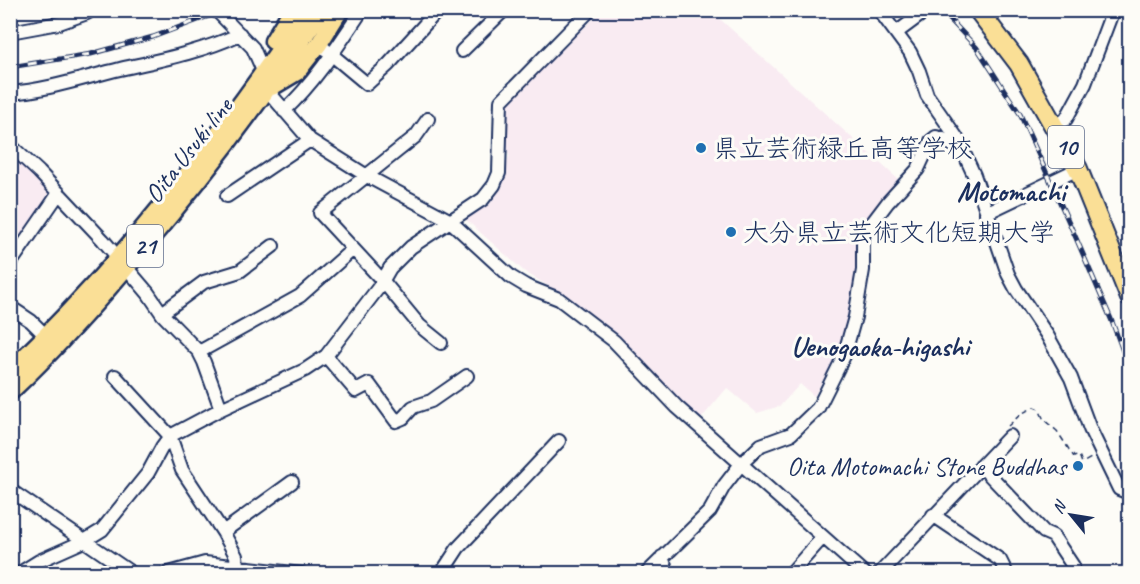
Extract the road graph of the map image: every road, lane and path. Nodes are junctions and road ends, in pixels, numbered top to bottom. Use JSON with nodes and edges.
{"nodes":[{"id":1,"x":86,"y":10,"type":"edge"},
{"id":2,"x":216,"y":10,"type":"edge"},
{"id":3,"x":292,"y":10,"type":"edge"},
{"id":4,"x":307,"y":10,"type":"edge"},
{"id":5,"x":322,"y":10,"type":"edge"},
{"id":6,"x":340,"y":10,"type":"edge"},
{"id":7,"x":362,"y":10,"type":"edge"},
{"id":8,"x":438,"y":10,"type":"edge"},
{"id":9,"x":504,"y":10,"type":"edge"},
{"id":10,"x":879,"y":10,"type":"edge"},
{"id":11,"x":927,"y":10,"type":"edge"},
{"id":12,"x":978,"y":10,"type":"edge"},
{"id":13,"x":1113,"y":10,"type":"edge"},
{"id":14,"x":585,"y":12,"type":"edge"},
{"id":15,"x":10,"y":32,"type":"edge"},
{"id":16,"x":896,"y":33,"type":"junction"},
{"id":17,"x":240,"y":34,"type":"junction"},
{"id":18,"x":319,"y":44,"type":"junction"},
{"id":19,"x":462,"y":51,"type":"dead end"},
{"id":20,"x":332,"y":54,"type":"junction"},
{"id":21,"x":264,"y":73,"type":"junction"},
{"id":22,"x":267,"y":90,"type":"junction"},
{"id":23,"x":10,"y":93,"type":"edge"},
{"id":24,"x":284,"y":111,"type":"junction"},
{"id":25,"x":428,"y":119,"type":"dead end"},
{"id":26,"x":1055,"y":128,"type":"junction"},
{"id":27,"x":310,"y":140,"type":"junction"},
{"id":28,"x":10,"y":145,"type":"edge"},
{"id":29,"x":966,"y":157,"type":"junction"},
{"id":30,"x":1078,"y":169,"type":"junction"},
{"id":31,"x":367,"y":176,"type":"junction"},
{"id":32,"x":59,"y":193,"type":"junction"},
{"id":33,"x":227,"y":196,"type":"dead end"},
{"id":34,"x":986,"y":213,"type":"junction"},
{"id":35,"x":449,"y":220,"type":"junction"},
{"id":36,"x":273,"y":246,"type":"dead end"},
{"id":37,"x":353,"y":249,"type":"junction"},
{"id":38,"x":122,"y":263,"type":"junction"},
{"id":39,"x":10,"y":264,"type":"edge"},
{"id":40,"x":382,"y":280,"type":"junction"},
{"id":41,"x":1130,"y":298,"type":"edge"},
{"id":42,"x":10,"y":307,"type":"edge"},
{"id":43,"x":162,"y":313,"type":"junction"},
{"id":44,"x":46,"y":336,"type":"junction"},
{"id":45,"x":441,"y":343,"type":"dead end"},
{"id":46,"x":199,"y":352,"type":"junction"},
{"id":47,"x":326,"y":356,"type":"junction"},
{"id":48,"x":10,"y":371,"type":"edge"},
{"id":49,"x":115,"y":376,"type":"dead end"},
{"id":50,"x":467,"y":376,"type":"dead end"},
{"id":51,"x":10,"y":392,"type":"edge"},
{"id":52,"x":221,"y":409,"type":"junction"},
{"id":53,"x":170,"y":436,"type":"junction"},
{"id":54,"x":1010,"y":436,"type":"joint"},
{"id":55,"x":560,"y":441,"type":"dead end"},
{"id":56,"x":1101,"y":451,"type":"junction"},
{"id":57,"x":741,"y":464,"type":"junction"},
{"id":58,"x":981,"y":466,"type":"junction"},
{"id":59,"x":292,"y":482,"type":"dead end"},
{"id":60,"x":1130,"y":490,"type":"edge"},
{"id":61,"x":12,"y":492,"type":"edge"},
{"id":62,"x":933,"y":515,"type":"junction"},
{"id":63,"x":223,"y":532,"type":"junction"},
{"id":64,"x":823,"y":537,"type":"junction"},
{"id":65,"x":84,"y":541,"type":"junction"},
{"id":66,"x":662,"y":558,"type":"junction"},
{"id":67,"x":237,"y":565,"type":"junction"},
{"id":68,"x":1073,"y":566,"type":"dead end"},
{"id":69,"x":18,"y":573,"type":"edge"},
{"id":70,"x":133,"y":573,"type":"edge"},
{"id":71,"x":165,"y":573,"type":"edge"},
{"id":72,"x":302,"y":573,"type":"edge"},
{"id":73,"x":441,"y":573,"type":"edge"},
{"id":74,"x":646,"y":573,"type":"edge"},
{"id":75,"x":668,"y":573,"type":"edge"},
{"id":76,"x":790,"y":573,"type":"edge"},
{"id":77,"x":865,"y":573,"type":"edge"},
{"id":78,"x":879,"y":573,"type":"edge"},
{"id":79,"x":1007,"y":573,"type":"edge"}],
"edges":[{"from":1,"to":15,"type":"street"},
{"from":2,"to":17,"type":"street"},
{"from":3,"to":21,"type":"main road"},
{"from":4,"to":21,"type":"main road","name":"Oita Usuki line","number":"21"},
{"from":5,"to":22,"type":"main road","name":"Oita Usuki line","number":"21"},
{"from":6,"to":18,"type":"main road"},
{"from":7,"to":20,"type":"street"},
{"from":8,"to":20,"type":"street"},
{"from":9,"to":19,"type":"street"},
{"from":10,"to":16,"type":"street"},
{"from":11,"to":16,"type":"street"},
{"from":12,"to":26,"type":"highway","number":"10"},
{"from":13,"to":26,"type":"street"},
{"from":14,"to":35,"type":"street"},
{"from":16,"to":29,"type":"street"},
{"from":17,"to":21,"type":"street"},
{"from":17,"to":23,"type":"street"},
{"from":18,"to":20,"type":"street"},
{"from":18,"to":22,"type":"main road"},
{"from":20,"to":24,"type":"street"},
{"from":21,"to":22,"type":"street"},
{"from":21,"to":38,"type":"main road","name":"Oita Usuki line","number":"21"},
{"from":22,"to":24,"type":"street"},
{"from":22,"to":38,"type":"main road","name":"Oita Usuki line","number":"21"},
{"from":24,"to":27,"type":"street"},
{"from":25,"to":31,"type":"street"},
{"from":26,"to":30,"type":"highway","number":"10"},
{"from":27,"to":31,"type":"street"},
{"from":27,"to":33,"type":"street"},
{"from":28,"to":32,"type":"street"},
{"from":29,"to":34,"type":"street"},
{"from":29,"to":57,"type":"street"},
{"from":30,"to":34,"type":"street"},
{"from":30,"to":41,"type":"highway","number":"10"},
{"from":31,"to":35,"type":"street"},
{"from":31,"to":37,"type":"street"},
{"from":32,"to":38,"type":"street"},
{"from":32,"to":39,"type":"street"},
{"from":34,"to":56,"type":"street"},
{"from":35,"to":40,"type":"street"},
{"from":35,"to":57,"type":"street"},
{"from":36,"to":43,"type":"street"},
{"from":37,"to":40,"type":"street"},
{"from":37,"to":46,"type":"street"},
{"from":38,"to":43,"type":"street"},
{"from":38,"to":44,"type":"main road","name":"Oita Usuki line","number":"21"},
{"from":38,"to":51,"type":"main road","name":"Oita Usuki line","number":"21"},
{"from":40,"to":45,"type":"street"},
{"from":40,"to":47,"type":"street"},
{"from":42,"to":44,"type":"street"},
{"from":43,"to":46,"type":"street"},
{"from":44,"to":48,"type":"main road","name":"Oita Usuki line","number":"21"},
{"from":46,"to":52,"type":"street"},
{"from":47,"to":50,"type":"street"},
{"from":47,"to":52,"type":"street"},
{"from":49,"to":53,"type":"street"},
{"from":52,"to":53,"type":"street"},
{"from":53,"to":63,"type":"street"},
{"from":53,"to":65,"type":"street"},
{"from":54,"to":56,"type":"path"},
{"from":54,"to":58,"type":"street"},
{"from":55,"to":73,"type":"street"},
{"from":56,"to":60,"type":"street"},
{"from":57,"to":64,"type":"street"},
{"from":57,"to":66,"type":"street"},
{"from":58,"to":62,"type":"street"},
{"from":58,"to":68,"type":"street"},
{"from":59,"to":63,"type":"street"},
{"from":61,"to":65,"type":"street"},
{"from":62,"to":78,"type":"street"},
{"from":62,"to":79,"type":"street"},
{"from":63,"to":67,"type":"street"},
{"from":64,"to":76,"type":"street"},
{"from":64,"to":77,"type":"street"},
{"from":65,"to":69,"type":"street"},
{"from":65,"to":70,"type":"street"},
{"from":66,"to":74,"type":"street"},
{"from":66,"to":75,"type":"street"},
{"from":67,"to":71,"type":"street"},
{"from":67,"to":72,"type":"street"}]}
